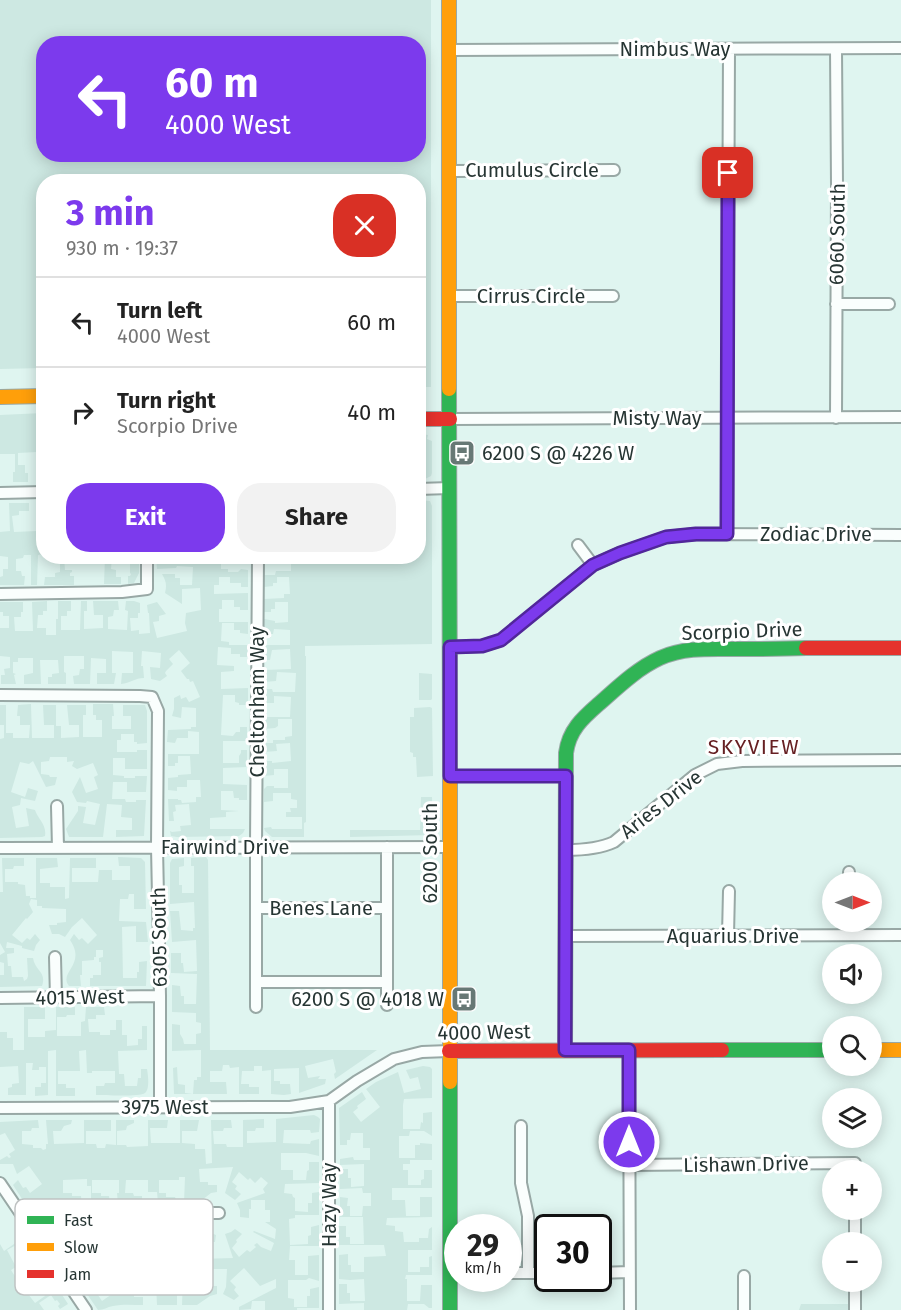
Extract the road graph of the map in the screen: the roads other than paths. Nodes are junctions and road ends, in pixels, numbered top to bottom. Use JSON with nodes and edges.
{"nodes":[{"id":1,"x":449,"y":0,"type":"edge"},
{"id":2,"x":901,"y":48,"type":"edge"},
{"id":3,"x":729,"y":49,"type":"junction"},
{"id":4,"x":836,"y":49,"type":"junction"},
{"id":5,"x":449,"y":50,"type":"junction"},
{"id":6,"x":615,"y":170,"type":"dead end"},
{"id":7,"x":449,"y":171,"type":"junction"},
{"id":8,"x":450,"y":296,"type":"junction"},
{"id":9,"x":613,"y":296,"type":"dead end"},
{"id":10,"x":836,"y":304,"type":"junction"},
{"id":11,"x":889,"y":304,"type":"dead end"},
{"id":12,"x":36,"y":396,"type":"edge"},
{"id":13,"x":0,"y":397,"type":"edge"},
{"id":14,"x":901,"y":417,"type":"edge"},
{"id":15,"x":728,"y":418,"type":"junction"},
{"id":16,"x":836,"y":418,"type":"junction"},
{"id":17,"x":426,"y":419,"type":"edge"},
{"id":18,"x":450,"y":419,"type":"junction"},
{"id":19,"x":450,"y":488,"type":"junction"},
{"id":20,"x":426,"y":489,"type":"edge"},
{"id":21,"x":36,"y":492,"type":"edge"},
{"id":22,"x":0,"y":493,"type":"edge"},
{"id":23,"x":727,"y":534,"type":"junction"},
{"id":24,"x":901,"y":535,"type":"edge"},
{"id":25,"x":578,"y":546,"type":"dead end"},
{"id":26,"x":147,"y":564,"type":"edge"},
{"id":27,"x":258,"y":564,"type":"edge"},
{"id":28,"x":593,"y":565,"type":"junction"},
{"id":29,"x":0,"y":594,"type":"edge"},
{"id":30,"x":450,"y":647,"type":"junction"},
{"id":31,"x":901,"y":648,"type":"edge"},
{"id":32,"x":0,"y":695,"type":"edge"},
{"id":33,"x":901,"y":760,"type":"edge"},
{"id":34,"x":450,"y":776,"type":"junction"},
{"id":35,"x":566,"y":776,"type":"junction"},
{"id":36,"x":57,"y":806,"type":"dead end"},
{"id":37,"x":157,"y":847,"type":"junction"},
{"id":38,"x":256,"y":847,"type":"junction"},
{"id":39,"x":387,"y":847,"type":"junction"},
{"id":40,"x":449,"y":847,"type":"junction"},
{"id":41,"x":0,"y":848,"type":"edge"},
{"id":42,"x":58,"y":848,"type":"junction"},
{"id":43,"x":566,"y":850,"type":"junction"},
{"id":44,"x":729,"y":891,"type":"dead end"},
{"id":45,"x":256,"y":908,"type":"junction"},
{"id":46,"x":387,"y":908,"type":"junction"},
{"id":47,"x":728,"y":935,"type":"junction"},
{"id":48,"x":849,"y":935,"type":"joint"},
{"id":49,"x":901,"y":935,"type":"edge"},
{"id":50,"x":566,"y":936,"type":"junction"},
{"id":51,"x":55,"y":957,"type":"dead end"},
{"id":52,"x":256,"y":982,"type":"junction"},
{"id":53,"x":387,"y":982,"type":"junction"},
{"id":54,"x":160,"y":996,"type":"junction"},
{"id":55,"x":0,"y":998,"type":"edge"},
{"id":56,"x":56,"y":998,"type":"junction"},
{"id":57,"x":387,"y":1005,"type":"dead end"},
{"id":58,"x":256,"y":1007,"type":"dead end"},
{"id":59,"x":565,"y":1050,"type":"junction"},
{"id":60,"x":629,"y":1050,"type":"junction"},
{"id":61,"x":822,"y":1050,"type":"edge"},
{"id":62,"x":882,"y":1050,"type":"edge"},
{"id":63,"x":901,"y":1050,"type":"edge"},
{"id":64,"x":449,"y":1052,"type":"junction"},
{"id":65,"x":329,"y":1101,"type":"junction"},
{"id":66,"x":160,"y":1106,"type":"junction"},
{"id":67,"x":0,"y":1108,"type":"edge"},
{"id":68,"x":520,"y":1126,"type":"dead end"},
{"id":69,"x":822,"y":1163,"type":"edge"},
{"id":70,"x":629,"y":1165,"type":"junction"},
{"id":71,"x":0,"y":1183,"type":"edge"},
{"id":72,"x":15,"y":1206,"type":"edge"},
{"id":73,"x":213,"y":1213,"type":"edge"},
{"id":74,"x":219,"y":1213,"type":"dead end"},
{"id":75,"x":453,"y":1214,"type":"edge"},
{"id":76,"x":612,"y":1272,"type":"edge"},
{"id":77,"x":629,"y":1272,"type":"junction"},
{"id":78,"x":522,"y":1273,"type":"edge"},
{"id":79,"x":528,"y":1273,"type":"junction"},
{"id":80,"x":534,"y":1273,"type":"edge"},
{"id":81,"x":744,"y":1276,"type":"dead end"},
{"id":82,"x":452,"y":1292,"type":"edge"},
{"id":83,"x":855,"y":1292,"type":"edge"},
{"id":84,"x":76,"y":1295,"type":"edge"},
{"id":85,"x":86,"y":1310,"type":"edge"},
{"id":86,"x":329,"y":1310,"type":"edge"},
{"id":87,"x":450,"y":1310,"type":"edge"},
{"id":88,"x":630,"y":1310,"type":"edge"},
{"id":89,"x":744,"y":1310,"type":"edge"},
{"id":90,"x":855,"y":1310,"type":"edge"}],
"edges":[{"from":1,"to":5,"type":"main road","name":"6200 South"},
{"from":2,"to":4,"type":"street","name":"Nimbus Way"},
{"from":3,"to":4,"type":"street","name":"Nimbus Way"},
{"from":3,"to":5,"type":"street","name":"Nimbus Way"},
{"from":3,"to":15,"type":"street"},
{"from":4,"to":10,"type":"street","name":"6060 South"},
{"from":5,"to":7,"type":"main road","name":"6200 South"},
{"from":6,"to":7,"type":"street","name":"Cumulus Circle"},
{"from":7,"to":8,"type":"main road","name":"6200 South"},
{"from":8,"to":9,"type":"street","name":"Cirrus Circle"},
{"from":8,"to":18,"type":"main road","name":"6200 South"},
{"from":10,"to":11,"type":"street"},
{"from":10,"to":16,"type":"street","name":"6060 South"},
{"from":12,"to":13,"type":"main road"},
{"from":14,"to":16,"type":"street","name":"Misty Way"},
{"from":15,"to":16,"type":"street","name":"Misty Way"},
{"from":15,"to":18,"type":"street","name":"Misty Way"},
{"from":15,"to":23,"type":"street"},
{"from":17,"to":18,"type":"main road"},
{"from":18,"to":19,"type":"main road","name":"6200 South"},
{"from":19,"to":20,"type":"street"},
{"from":19,"to":30,"type":"main road","name":"6200 South"},
{"from":21,"to":22,"type":"street"},
{"from":23,"to":24,"type":"street","name":"Zodiac Drive"},
{"from":23,"to":28,"type":"street","name":"Zodiac Drive"},
{"from":25,"to":28,"type":"street"},
{"from":26,"to":29,"type":"street"},
{"from":27,"to":38,"type":"street","name":"Cheltonham Way"},
{"from":28,"to":30,"type":"street","name":"Zodiac Drive"},
{"from":30,"to":34,"type":"main road","name":"6200 South"},
{"from":31,"to":35,"type":"main road","name":"Scorpio Drive"},
{"from":32,"to":37,"type":"street","name":"6305 South"},
{"from":33,"to":43,"type":"street","name":"Aries Drive"},
{"from":34,"to":35,"type":"street"},
{"from":34,"to":40,"type":"main road","name":"6200 South"},
{"from":35,"to":43,"type":"main road","name":"Scorpio Drive"},
{"from":36,"to":42,"type":"street"},
{"from":37,"to":38,"type":"street","name":"Fairwind Drive"},
{"from":37,"to":42,"type":"street","name":"Fairwind Drive"},
{"from":37,"to":54,"type":"street","name":"6305 South"},
{"from":38,"to":39,"type":"street","name":"Fairwind Drive"},
{"from":38,"to":45,"type":"street","name":"Cheltonham Way"},
{"from":39,"to":40,"type":"street","name":"Fairwind Drive"},
{"from":39,"to":46,"type":"street"},
{"from":40,"to":64,"type":"main road","name":"6200 South"},
{"from":41,"to":42,"type":"street","name":"Fairwind Drive"},
{"from":43,"to":50,"type":"main road","name":"Scorpio Drive"},
{"from":44,"to":47,"type":"street"},
{"from":45,"to":46,"type":"street","name":"Benes Lane"},
{"from":45,"to":52,"type":"street","name":"Cheltonham Way"},
{"from":46,"to":53,"type":"street"},
{"from":47,"to":48,"type":"street","name":"Aquarius Drive"},
{"from":47,"to":50,"type":"street","name":"Aquarius Drive"},
{"from":48,"to":49,"type":"street","name":"Aquarius Drive"},
{"from":50,"to":59,"type":"main road","name":"Scorpio Drive"},
{"from":51,"to":56,"type":"street"},
{"from":52,"to":53,"type":"street"},
{"from":52,"to":58,"type":"street","name":"Cheltonham Way"},
{"from":53,"to":57,"type":"street"},
{"from":54,"to":56,"type":"street","name":"4015 West"},
{"from":54,"to":66,"type":"street","name":"6305 South"},
{"from":55,"to":56,"type":"street","name":"4015 West"},
{"from":59,"to":60,"type":"main road","name":"4000 West"},
{"from":59,"to":64,"type":"main road","name":"4000 West"},
{"from":60,"to":61,"type":"main road","name":"4000 West"},
{"from":60,"to":70,"type":"street"},
{"from":62,"to":63,"type":"main road"},
{"from":64,"to":65,"type":"street","name":"4000 West"},
{"from":64,"to":75,"type":"main road","name":"6200 South"},
{"from":65,"to":66,"type":"street","name":"3975 West"},
{"from":65,"to":86,"type":"street","name":"Hazy Way"},
{"from":66,"to":67,"type":"street","name":"3975 West"},
{"from":68,"to":79,"type":"street"},
{"from":69,"to":70,"type":"street","name":"Lishawn Drive"},
{"from":70,"to":77,"type":"street"},
{"from":71,"to":72,"type":"street"},
{"from":73,"to":74,"type":"street"},
{"from":76,"to":77,"type":"street"},
{"from":77,"to":88,"type":"street"},
{"from":78,"to":79,"type":"street"},
{"from":79,"to":80,"type":"street"},
{"from":81,"to":89,"type":"street"},
{"from":82,"to":87,"type":"main road","name":"6200 South"},
{"from":83,"to":90,"type":"street"},
{"from":84,"to":85,"type":"street"}]}
